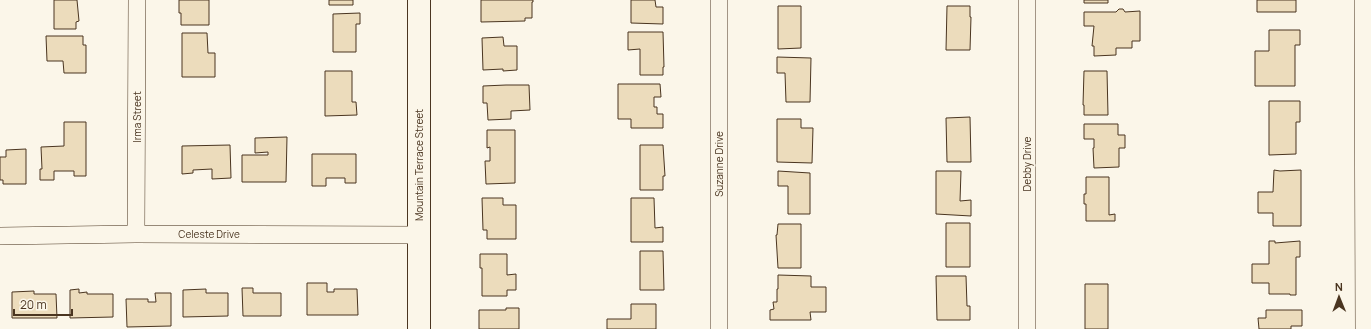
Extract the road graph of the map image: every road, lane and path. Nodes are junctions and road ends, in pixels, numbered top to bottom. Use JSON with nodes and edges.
{"nodes":[{"id":1,"x":138,"y":0,"type":"edge"},
{"id":2,"x":419,"y":0,"type":"edge"},
{"id":3,"x":719,"y":0,"type":"edge"},
{"id":4,"x":1026,"y":0,"type":"edge"},
{"id":5,"x":1363,"y":0,"type":"edge"},
{"id":6,"x":136,"y":234,"type":"junction"},
{"id":7,"x":418,"y":235,"type":"junction"},
{"id":8,"x":0,"y":236,"type":"edge"},
{"id":9,"x":419,"y":329,"type":"edge"},
{"id":10,"x":719,"y":329,"type":"edge"},
{"id":11,"x":1027,"y":329,"type":"edge"},
{"id":12,"x":1364,"y":329,"type":"edge"}],
"edges":[{"from":1,"to":6,"type":"street","name":"Irma Street"},
{"from":2,"to":7,"type":"street","name":"Mountain Terrace Street"},
{"from":3,"to":10,"type":"street","name":"Suzanne Drive"},
{"from":4,"to":11,"type":"street","name":"Debby Drive"},
{"from":5,"to":12,"type":"street"},
{"from":6,"to":7,"type":"street","name":"Celeste Drive"},
{"from":6,"to":8,"type":"street","name":"Celeste Drive"},
{"from":7,"to":9,"type":"street","name":"Mountain Terrace Street"}]}
